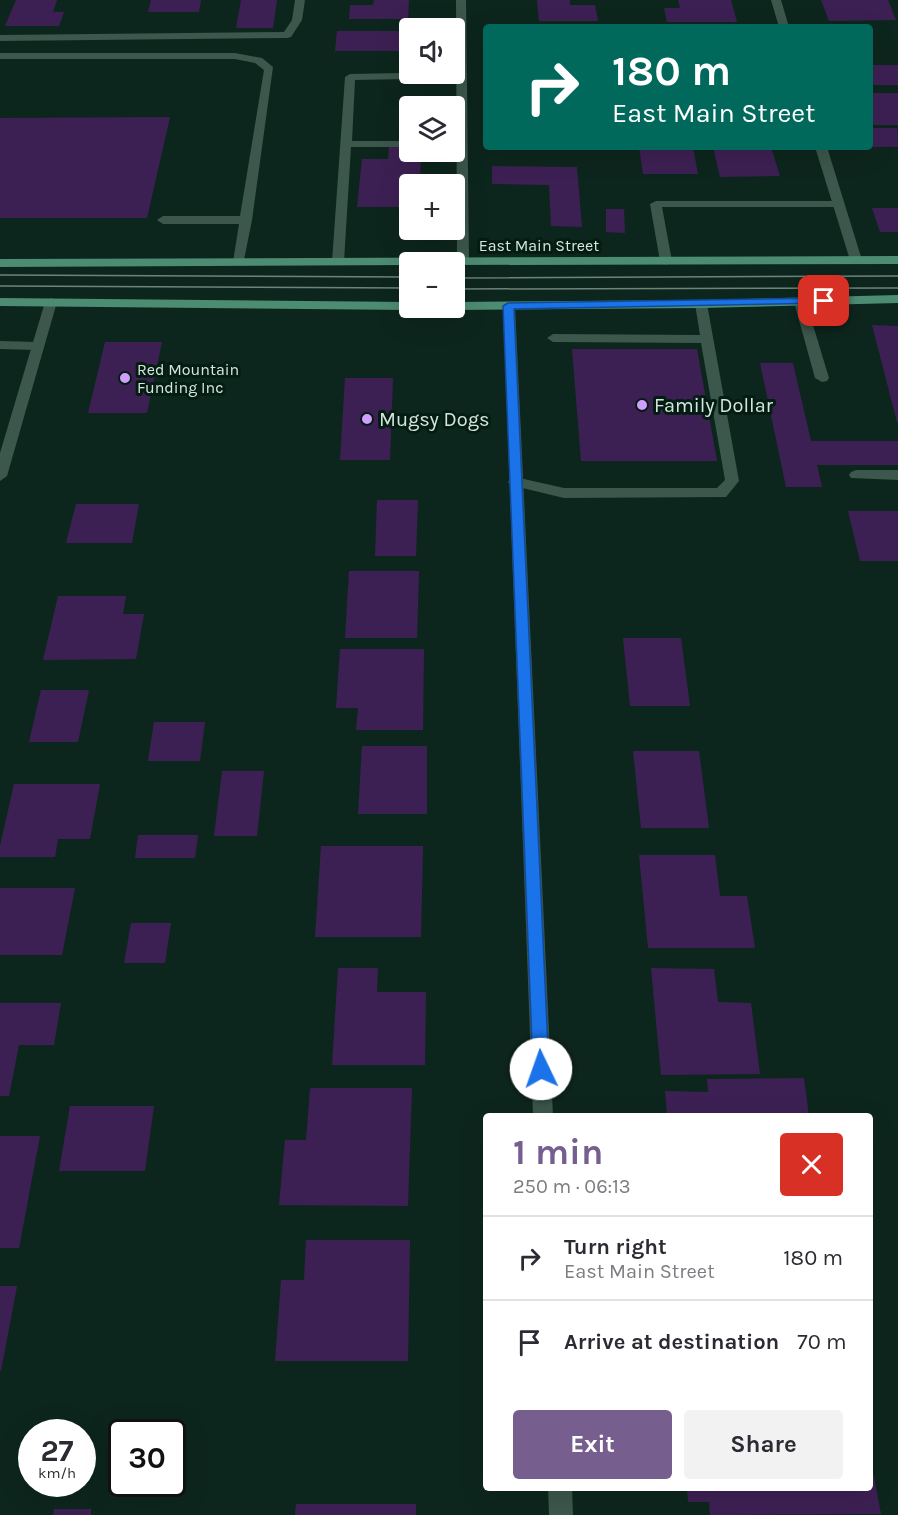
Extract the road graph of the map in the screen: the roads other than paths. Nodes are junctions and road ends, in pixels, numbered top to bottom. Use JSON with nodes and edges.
{"nodes":[{"id":1,"x":300,"y":0,"type":"edge"},
{"id":2,"x":461,"y":0,"type":"edge"},
{"id":3,"x":776,"y":0,"type":"edge"},
{"id":4,"x":461,"y":18,"type":"edge"},
{"id":5,"x":783,"y":24,"type":"edge"},
{"id":6,"x":0,"y":38,"type":"edge"},
{"id":7,"x":0,"y":56,"type":"edge"},
{"id":8,"x":399,"y":76,"type":"edge"},
{"id":9,"x":346,"y":144,"type":"junction"},
{"id":10,"x":399,"y":144,"type":"edge"},
{"id":11,"x":822,"y":150,"type":"edge"},
{"id":12,"x":459,"y":162,"type":"edge"},
{"id":13,"x":838,"y":204,"type":"junction"},
{"id":14,"x":246,"y":219,"type":"junction"},
{"id":15,"x":163,"y":220,"type":"dead end"},
{"id":16,"x":463,"y":252,"type":"edge"},
{"id":17,"x":856,"y":260,"type":"junction"},
{"id":18,"x":898,"y":260,"type":"edge"},
{"id":19,"x":465,"y":261,"type":"edge"},
{"id":20,"x":666,"y":261,"type":"junction"},
{"id":21,"x":239,"y":262,"type":"junction"},
{"id":22,"x":338,"y":262,"type":"junction"},
{"id":23,"x":399,"y":262,"type":"edge"},
{"id":24,"x":0,"y":263,"type":"edge"},
{"id":25,"x":898,"y":299,"type":"edge"},
{"id":26,"x":0,"y":302,"type":"edge"},
{"id":27,"x":51,"y":302,"type":"junction"},
{"id":28,"x":800,"y":302,"type":"junction"},
{"id":29,"x":701,"y":304,"type":"junction"},
{"id":30,"x":399,"y":306,"type":"edge"},
{"id":31,"x":465,"y":306,"type":"edge"},
{"id":32,"x":508,"y":306,"type":"junction"},
{"id":33,"x":553,"y":338,"type":"dead end"},
{"id":34,"x":708,"y":339,"type":"junction"},
{"id":35,"x":0,"y":345,"type":"edge"},
{"id":36,"x":37,"y":346,"type":"junction"},
{"id":37,"x":822,"y":378,"type":"dead end"},
{"id":38,"x":898,"y":474,"type":"edge"},
{"id":39,"x":855,"y":475,"type":"dead end"},
{"id":40,"x":0,"y":476,"type":"edge"},
{"id":41,"x":515,"y":482,"type":"junction"},
{"id":42,"x":543,"y":1113,"type":"edge"},
{"id":43,"x":560,"y":1491,"type":"edge"},
{"id":44,"x":561,"y":1515,"type":"edge"}],
"edges":[{"from":1,"to":6,"type":"street"},
{"from":2,"to":4,"type":"street"},
{"from":3,"to":5,"type":"street"},
{"from":7,"to":14,"type":"street"},
{"from":8,"to":9,"type":"street"},
{"from":9,"to":10,"type":"street"},
{"from":9,"to":22,"type":"street"},
{"from":11,"to":13,"type":"street"},
{"from":12,"to":16,"type":"street"},
{"from":13,"to":17,"type":"street"},
{"from":13,"to":20,"type":"street"},
{"from":14,"to":15,"type":"street"},
{"from":14,"to":21,"type":"street"},
{"from":17,"to":18,"type":"main road","name":"East Main Street"},
{"from":17,"to":20,"type":"main road","name":"East Main Street"},
{"from":19,"to":20,"type":"main road","name":"East Main Street"},
{"from":21,"to":22,"type":"main road","name":"East Main Street"},
{"from":21,"to":24,"type":"main road","name":"East Main Street"},
{"from":22,"to":23,"type":"main road","name":"East Main Street"},
{"from":25,"to":28,"type":"main road"},
{"from":26,"to":27,"type":"main road"},
{"from":27,"to":30,"type":"main road"},
{"from":27,"to":36,"type":"street"},
{"from":28,"to":29,"type":"main road"},
{"from":28,"to":37,"type":"street"},
{"from":29,"to":32,"type":"main road"},
{"from":29,"to":34,"type":"street"},
{"from":31,"to":32,"type":"main road"},
{"from":32,"to":41,"type":"street"},
{"from":33,"to":34,"type":"street"},
{"from":34,"to":41,"type":"street"},
{"from":35,"to":36,"type":"street"},
{"from":36,"to":40,"type":"street"},
{"from":38,"to":39,"type":"street"},
{"from":41,"to":42,"type":"street"},
{"from":43,"to":44,"type":"street"}]}
